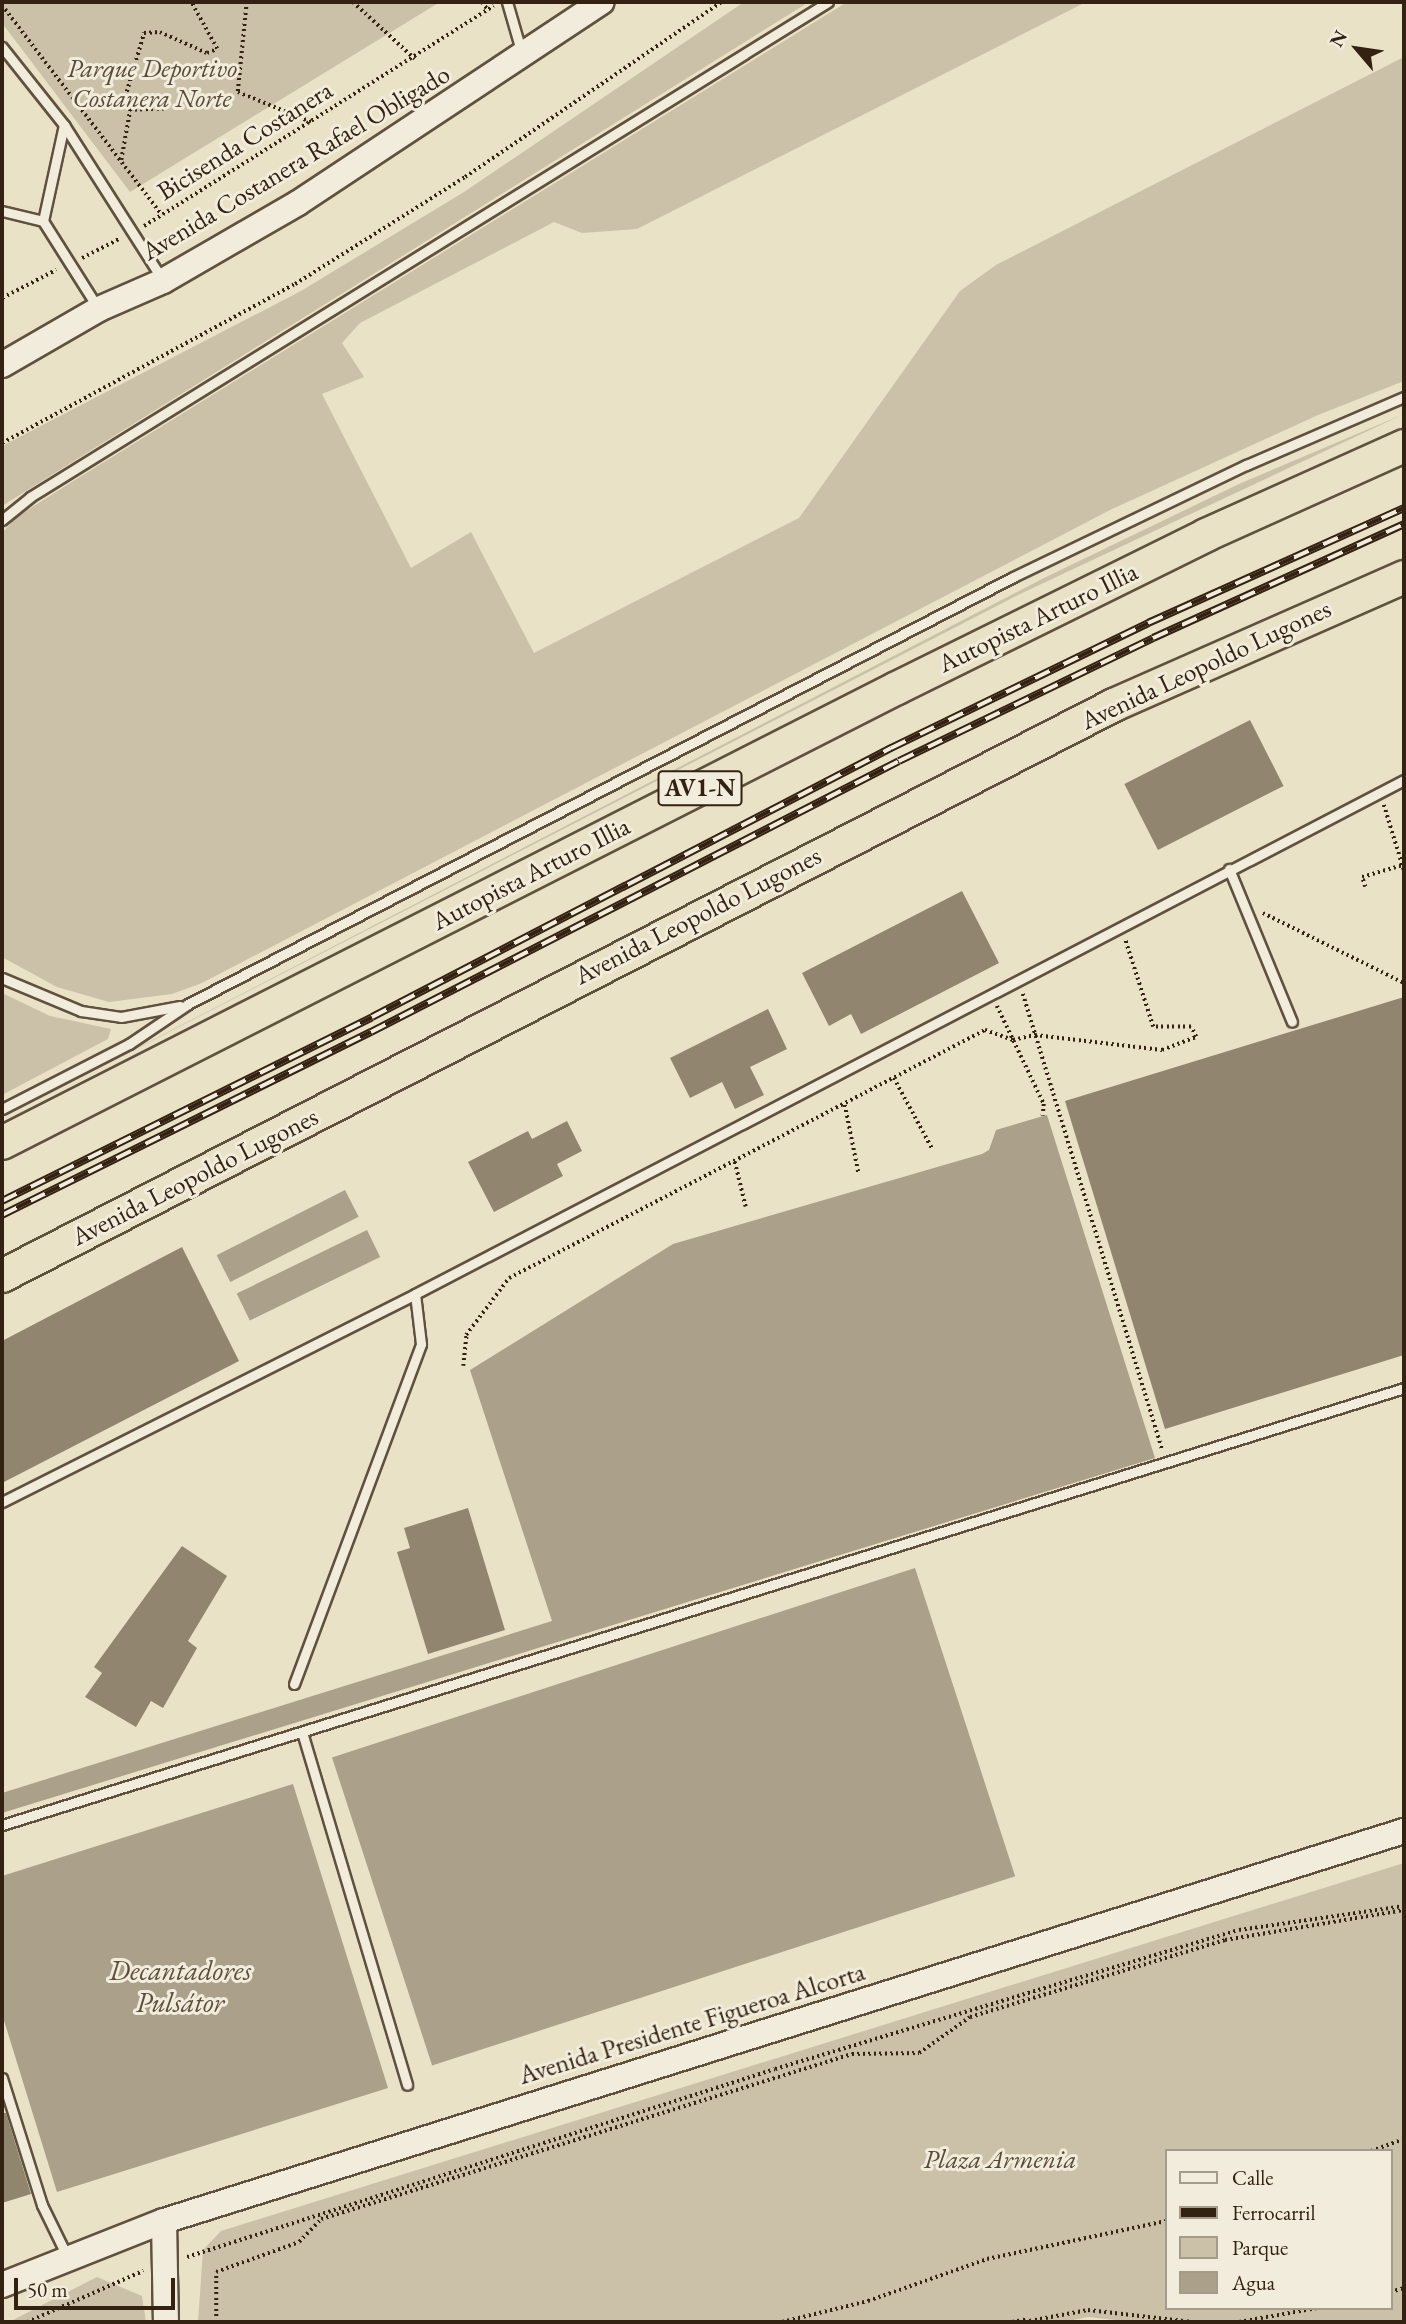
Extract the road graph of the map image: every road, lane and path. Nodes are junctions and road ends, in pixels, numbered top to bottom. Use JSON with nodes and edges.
{"nodes":[{"id":1,"x":191,"y":2,"type":"edge"},
{"id":2,"x":247,"y":2,"type":"edge"},
{"id":3,"x":353,"y":2,"type":"edge"},
{"id":4,"x":482,"y":2,"type":"edge"},
{"id":5,"x":500,"y":2,"type":"edge"},
{"id":6,"x":507,"y":2,"type":"edge"},
{"id":7,"x":722,"y":2,"type":"edge"},
{"id":8,"x":828,"y":2,"type":"edge"},
{"id":9,"x":2,"y":5,"type":"edge"},
{"id":10,"x":587,"y":6,"type":"edge"},
{"id":11,"x":488,"y":10,"type":"junction"},
{"id":12,"x":2,"y":47,"type":"edge"},
{"id":13,"x":523,"y":57,"type":"junction"},
{"id":14,"x":415,"y":59,"type":"junction"},
{"id":15,"x":164,"y":109,"type":"dead end"},
{"id":16,"x":130,"y":110,"type":"junction"},
{"id":17,"x":312,"y":123,"type":"junction"},
{"id":18,"x":64,"y":125,"type":"junction"},
{"id":19,"x":121,"y":161,"type":"junction"},
{"id":20,"x":2,"y":211,"type":"edge"},
{"id":21,"x":163,"y":215,"type":"junction"},
{"id":22,"x":43,"y":221,"type":"junction"},
{"id":23,"x":132,"y":232,"type":"junction"},
{"id":24,"x":71,"y":263,"type":"junction"},
{"id":25,"x":163,"y":281,"type":"junction"},
{"id":26,"x":2,"y":298,"type":"edge"},
{"id":27,"x":99,"y":309,"type":"junction"},
{"id":28,"x":5,"y":366,"type":"edge"},
{"id":29,"x":1404,"y":397,"type":"edge"},
{"id":30,"x":2,"y":443,"type":"edge"},
{"id":31,"x":1404,"y":446,"type":"edge"},
{"id":32,"x":2,"y":520,"type":"edge"},
{"id":33,"x":1404,"y":577,"type":"edge"},
{"id":34,"x":1404,"y":780,"type":"edge"},
{"id":35,"x":1379,"y":791,"type":"junction"},
{"id":36,"x":1403,"y":867,"type":"edge"},
{"id":37,"x":1229,"y":869,"type":"junction"},
{"id":38,"x":1364,"y":887,"type":"dead end"},
{"id":39,"x":1244,"y":903,"type":"junction"},
{"id":40,"x":1121,"y":926,"type":"junction"},
{"id":41,"x":2,"y":978,"type":"edge"},
{"id":42,"x":1018,"y":979,"type":"junction"},
{"id":43,"x":1404,"y":984,"type":"edge"},
{"id":44,"x":990,"y":994,"type":"junction"},
{"id":45,"x":188,"y":1004,"type":"junction"},
{"id":46,"x":1292,"y":1022,"type":"dead end"},
{"id":47,"x":1035,"y":1035,"type":"junction"},
{"id":48,"x":1013,"y":1040,"type":"junction"},
{"id":49,"x":894,"y":1078,"type":"junction"},
{"id":50,"x":845,"y":1104,"type":"junction"},
{"id":51,"x":2,"y":1109,"type":"edge"},
{"id":52,"x":1043,"y":1116,"type":"dead end"},
{"id":53,"x":2,"y":1143,"type":"edge"},
{"id":54,"x":933,"y":1150,"type":"dead end"},
{"id":55,"x":735,"y":1162,"type":"junction"},
{"id":56,"x":859,"y":1175,"type":"dead end"},
{"id":57,"x":746,"y":1207,"type":"dead end"},
{"id":58,"x":2,"y":1276,"type":"edge"},
{"id":59,"x":415,"y":1294,"type":"junction"},
{"id":60,"x":463,"y":1366,"type":"dead end"},
{"id":61,"x":1404,"y":1388,"type":"edge"},
{"id":62,"x":1166,"y":1462,"type":"junction"},
{"id":63,"x":2,"y":1502,"type":"edge"},
{"id":64,"x":294,"y":1684,"type":"dead end"},
{"id":65,"x":302,"y":1732,"type":"junction"},
{"id":66,"x":2,"y":1825,"type":"edge"},
{"id":67,"x":1404,"y":1831,"type":"edge"},
{"id":68,"x":1404,"y":1908,"type":"edge"},
{"id":69,"x":2,"y":2078,"type":"edge"},
{"id":70,"x":407,"y":2085,"type":"dead end"},
{"id":71,"x":1404,"y":2138,"type":"edge"},
{"id":72,"x":1376,"y":2149,"type":"edge"},
{"id":73,"x":164,"y":2221,"type":"junction"},
{"id":74,"x":1164,"y":2221,"type":"edge"},
{"id":75,"x":67,"y":2256,"type":"junction"},
{"id":76,"x":165,"y":2264,"type":"junction"},
{"id":77,"x":2,"y":2286,"type":"edge"},
{"id":78,"x":1306,"y":2310,"type":"edge"},
{"id":79,"x":1032,"y":2318,"type":"junction"},
{"id":80,"x":27,"y":2322,"type":"edge"},
{"id":81,"x":166,"y":2322,"type":"edge"},
{"id":82,"x":216,"y":2322,"type":"edge"},
{"id":83,"x":782,"y":2322,"type":"edge"},
{"id":84,"x":1012,"y":2322,"type":"edge"},
{"id":85,"x":1024,"y":2322,"type":"edge"},
{"id":86,"x":1192,"y":2322,"type":"edge"},
{"id":87,"x":1239,"y":2322,"type":"edge"}],
"edges":[{"from":1,"to":16,"type":"path"},
{"from":2,"to":17,"type":"path"},
{"from":3,"to":14,"type":"path"},
{"from":4,"to":11,"type":"path"},
{"from":5,"to":11,"type":"path","name":"Bicisenda Costanera"},
{"from":6,"to":13,"type":"lane"},
{"from":7,"to":30,"type":"path"},
{"from":8,"to":32,"type":"lane"},
{"from":9,"to":19,"type":"path"},
{"from":10,"to":13,"type":"main road","name":"Avenida Costanera Rafael Obligado"},
{"from":11,"to":14,"type":"path","name":"Bicisenda Costanera"},
{"from":12,"to":18,"type":"lane"},
{"from":13,"to":25,"type":"main road","name":"Avenida Costanera Rafael Obligado"},
{"from":14,"to":17,"type":"path","name":"Bicisenda Costanera"},
{"from":15,"to":16,"type":"path"},
{"from":16,"to":19,"type":"path"},
{"from":17,"to":21,"type":"path","name":"Bicisenda Costanera"},
{"from":18,"to":22,"type":"lane"},
{"from":18,"to":23,"type":"lane"},
{"from":19,"to":21,"type":"path"},
{"from":20,"to":22,"type":"lane"},
{"from":21,"to":23,"type":"path","name":"Bicisenda Costanera"},
{"from":22,"to":24,"type":"lane"},
{"from":23,"to":24,"type":"path","name":"Bicisenda Costanera"},
{"from":23,"to":25,"type":"lane"},
{"from":24,"to":26,"type":"path","name":"Bicisenda Costanera"},
{"from":24,"to":27,"type":"lane"},
{"from":25,"to":27,"type":"main road","name":"Avenida Costanera Rafael Obligado"},
{"from":27,"to":28,"type":"main road","name":"Avenida Costanera Rafael Obligado"},
{"from":29,"to":45,"type":"lane"},
{"from":31,"to":53,"type":"highway","name":"Autopista Arturo Illia","number":"AV1-N"},
{"from":33,"to":58,"type":"highway","name":"Avenida Leopoldo Lugones"},
{"from":34,"to":35,"type":"lane"},
{"from":35,"to":36,"type":"path"},
{"from":35,"to":37,"type":"lane"},
{"from":36,"to":38,"type":"path"},
{"from":37,"to":39,"type":"lane"},
{"from":37,"to":40,"type":"lane"},
{"from":39,"to":43,"type":"path"},
{"from":39,"to":46,"type":"lane"},
{"from":40,"to":42,"type":"lane"},
{"from":40,"to":47,"type":"path"},
{"from":41,"to":45,"type":"lane"},
{"from":42,"to":44,"type":"lane"},
{"from":42,"to":47,"type":"path"},
{"from":44,"to":48,"type":"path"},
{"from":44,"to":59,"type":"lane"},
{"from":45,"to":51,"type":"lane"},
{"from":47,"to":48,"type":"path"},
{"from":47,"to":62,"type":"path"},
{"from":48,"to":49,"type":"path"},
{"from":48,"to":52,"type":"path"},
{"from":49,"to":50,"type":"path"},
{"from":49,"to":54,"type":"path"},
{"from":50,"to":55,"type":"path"},
{"from":50,"to":56,"type":"path"},
{"from":55,"to":57,"type":"path"},
{"from":55,"to":60,"type":"path"},
{"from":59,"to":63,"type":"lane"},
{"from":59,"to":64,"type":"lane"},
{"from":61,"to":62,"type":"lane"},
{"from":62,"to":65,"type":"lane"},
{"from":65,"to":66,"type":"lane"},
{"from":65,"to":70,"type":"lane"},
{"from":67,"to":73,"type":"main road","name":"Avenida Presidente Figueroa Alcorta"},
{"from":68,"to":76,"type":"path"},
{"from":68,"to":82,"type":"path"},
{"from":69,"to":75,"type":"lane"},
{"from":71,"to":72,"type":"path"},
{"from":73,"to":75,"type":"main road","name":"Avenida Presidente Figueroa Alcorta"},
{"from":73,"to":76,"type":"main road"},
{"from":74,"to":83,"type":"path"},
{"from":75,"to":77,"type":"main road","name":"Avenida Presidente Figueroa Alcorta"},
{"from":76,"to":80,"type":"path"},
{"from":76,"to":81,"type":"main road"},
{"from":78,"to":87,"type":"path"},
{"from":79,"to":84,"type":"path"},
{"from":79,"to":85,"type":"path"},
{"from":79,"to":86,"type":"path"}]}
